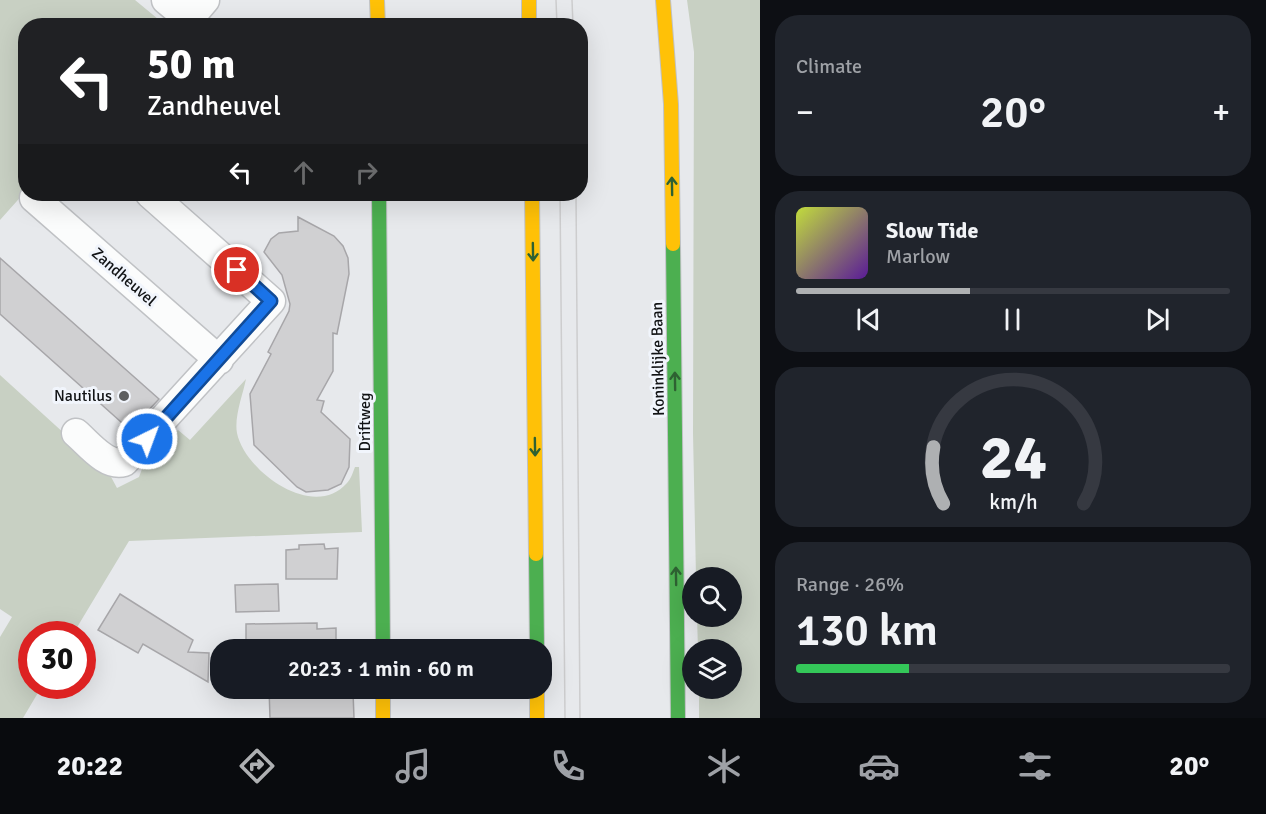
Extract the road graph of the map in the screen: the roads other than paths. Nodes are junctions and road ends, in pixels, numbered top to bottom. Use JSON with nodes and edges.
{"nodes":[{"id":1,"x":166,"y":0,"type":"edge"},
{"id":2,"x":377,"y":0,"type":"edge"},
{"id":3,"x":529,"y":0,"type":"edge"},
{"id":4,"x":663,"y":0,"type":"edge"},
{"id":5,"x":192,"y":15,"type":"edge"},
{"id":6,"x":378,"y":18,"type":"edge"},
{"id":7,"x":530,"y":18,"type":"edge"},
{"id":8,"x":37,"y":201,"type":"edge"},
{"id":9,"x":158,"y":201,"type":"edge"},
{"id":10,"x":379,"y":201,"type":"edge"},
{"id":11,"x":532,"y":201,"type":"edge"},
{"id":12,"x":219,"y":360,"type":"junction"},
{"id":13,"x":76,"y":433,"type":"dead end"},
{"id":14,"x":383,"y":639,"type":"edge"},
{"id":15,"x":537,"y":639,"type":"edge"},
{"id":16,"x":383,"y":699,"type":"edge"},
{"id":17,"x":537,"y":699,"type":"edge"},
{"id":18,"x":383,"y":718,"type":"edge"},
{"id":19,"x":537,"y":718,"type":"edge"},
{"id":20,"x":678,"y":718,"type":"edge"}],
"edges":[{"from":1,"to":5,"type":"street"},
{"from":2,"to":6,"type":"main road"},
{"from":3,"to":7,"type":"main road"},
{"from":20,"to":4,"type":"main road","name":"Koninklijke Baan","one_way":true},
{"from":8,"to":12,"type":"street","name":"Zandheuvel"},
{"from":9,"to":12,"type":"street"},
{"from":10,"to":14,"type":"main road","name":"Driftweg"},
{"from":11,"to":15,"type":"main road","one_way":true},
{"from":12,"to":13,"type":"street"},
{"from":16,"to":18,"type":"main road"},
{"from":17,"to":19,"type":"main road"}]}
